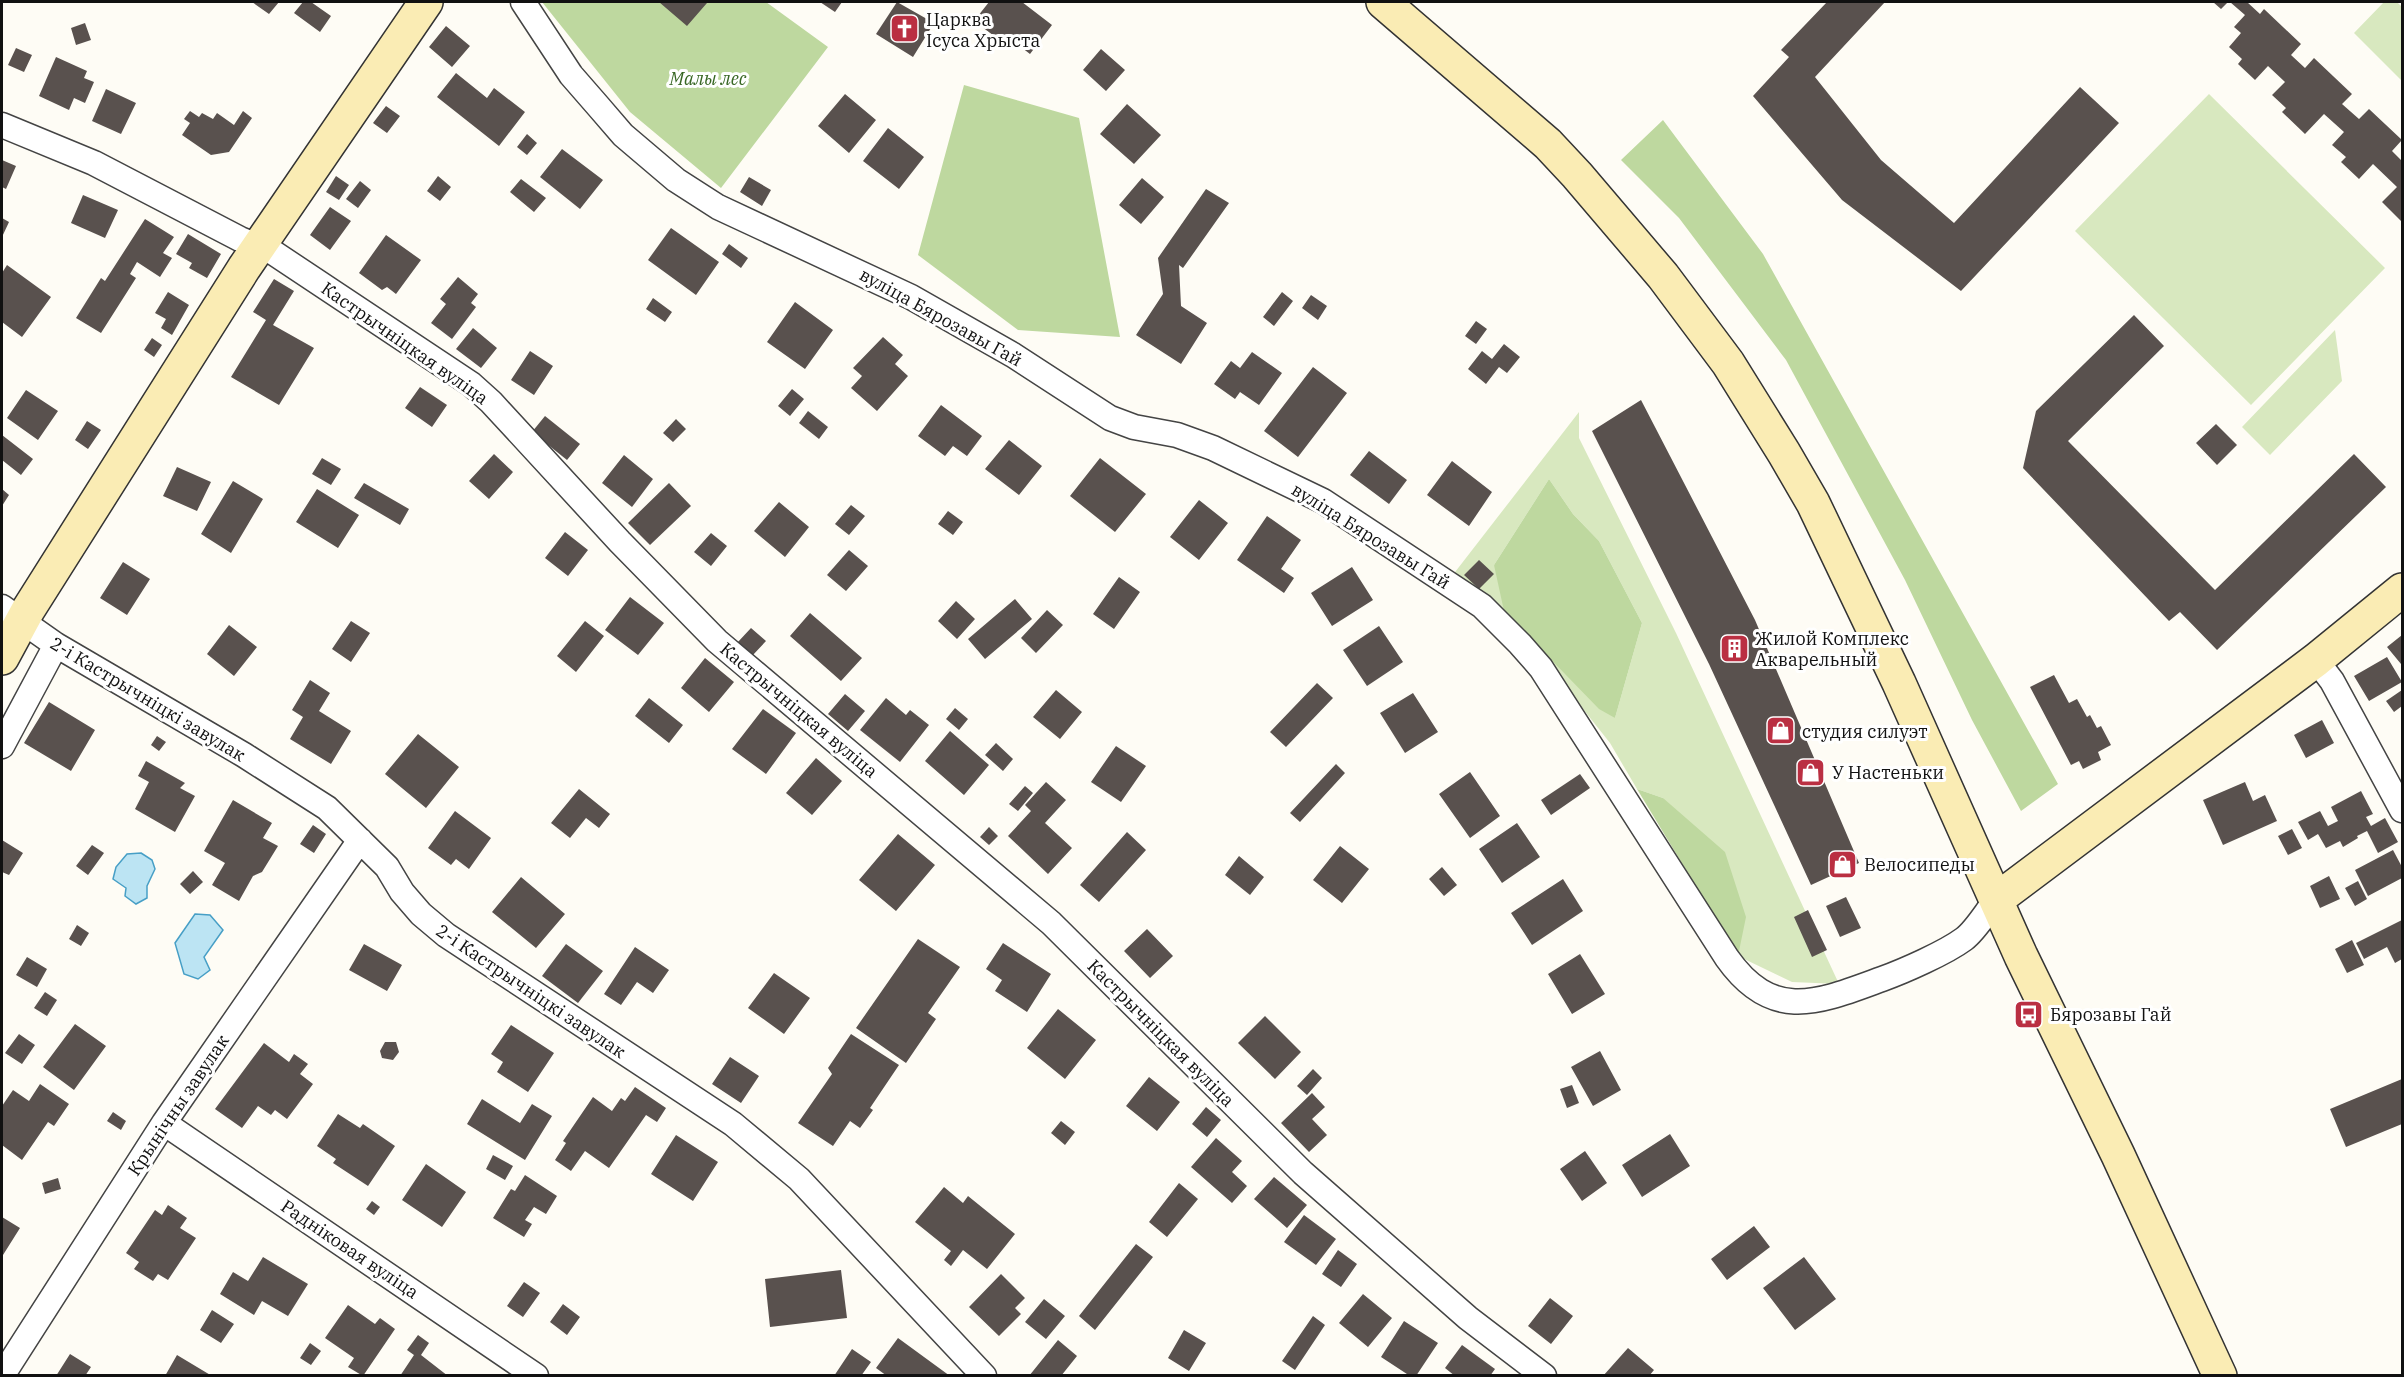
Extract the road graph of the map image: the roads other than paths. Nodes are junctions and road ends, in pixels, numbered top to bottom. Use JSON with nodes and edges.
{"nodes":[{"id":1,"x":426,"y":2,"type":"edge"},
{"id":2,"x":523,"y":2,"type":"edge"},
{"id":3,"x":1383,"y":2,"type":"edge"},
{"id":4,"x":2,"y":125,"type":"edge"},
{"id":5,"x":260,"y":248,"type":"junction"},
{"id":6,"x":2403,"y":590,"type":"edge"},
{"id":7,"x":11,"y":614,"type":"edge"},
{"id":8,"x":56,"y":645,"type":"junction"},
{"id":9,"x":2,"y":658,"type":"edge"},
{"id":10,"x":2316,"y":660,"type":"junction"},
{"id":11,"x":2,"y":746,"type":"edge"},
{"id":12,"x":2403,"y":810,"type":"edge"},
{"id":13,"x":360,"y":840,"type":"junction"},
{"id":14,"x":1996,"y":900,"type":"junction"},
{"id":15,"x":164,"y":1123,"type":"junction"},
{"id":16,"x":2,"y":1376,"type":"edge"},
{"id":17,"x":536,"y":1376,"type":"edge"},
{"id":18,"x":984,"y":1376,"type":"edge"},
{"id":19,"x":1544,"y":1376,"type":"edge"},
{"id":20,"x":2220,"y":1376,"type":"edge"}],
"edges":[{"from":1,"to":5,"type":"main road"},
{"from":2,"to":14,"type":"street","name":"вуліца Бярозавы Гай"},
{"from":3,"to":14,"type":"main road"},
{"from":4,"to":5,"type":"street","name":"Кастрычніцкая вуліца"},
{"from":5,"to":7,"type":"main road"},
{"from":5,"to":19,"type":"street","name":"Кастрычніцкая вуліца"},
{"from":6,"to":10,"type":"main road"},
{"from":7,"to":8,"type":"street","name":"2-і Кастрычніцкі завулак"},
{"from":7,"to":9,"type":"main road"},
{"from":8,"to":11,"type":"street"},
{"from":8,"to":13,"type":"street","name":"2-і Кастрычніцкі завулак"},
{"from":10,"to":12,"type":"street"},
{"from":10,"to":14,"type":"main road"},
{"from":13,"to":15,"type":"street","name":"Крынічны завулак"},
{"from":13,"to":18,"type":"street","name":"2-і Кастрычніцкі завулак"},
{"from":14,"to":20,"type":"main road"},
{"from":15,"to":16,"type":"street","name":"Крынічны завулак"},
{"from":15,"to":17,"type":"street","name":"Радніковая вуліца"}]}
